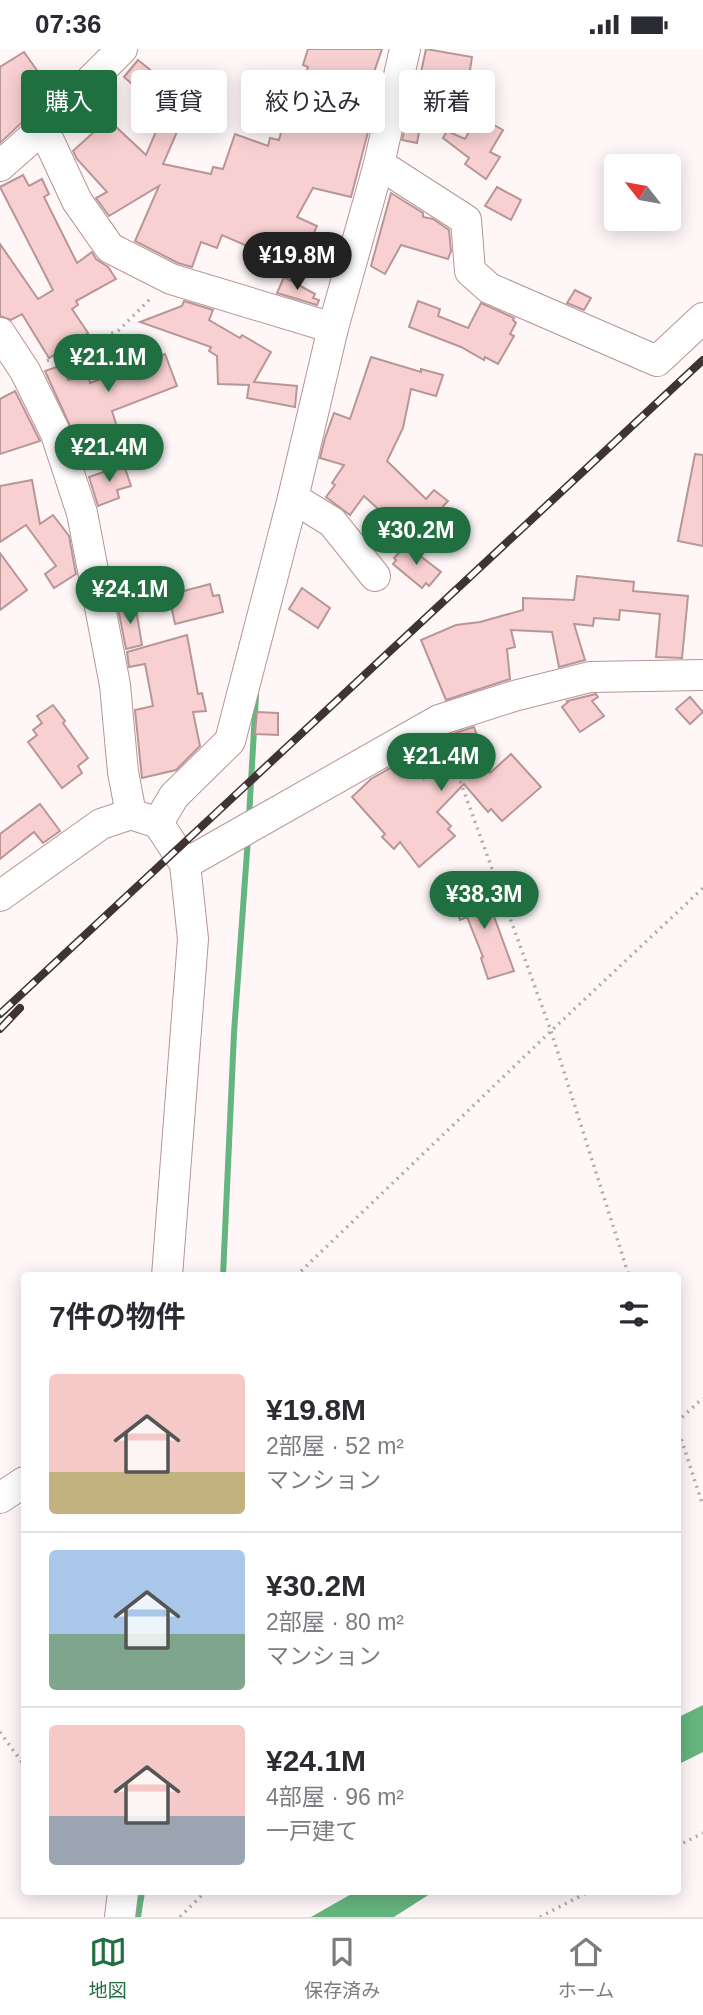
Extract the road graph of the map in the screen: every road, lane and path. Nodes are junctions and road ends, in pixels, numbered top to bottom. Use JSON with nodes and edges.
{"nodes":[{"id":1,"x":122,"y":49,"type":"edge"},
{"id":2,"x":405,"y":49,"type":"edge"},
{"id":3,"x":101,"y":70,"type":"edge"},
{"id":4,"x":34,"y":133,"type":"edge"},
{"id":5,"x":45,"y":133,"type":"edge"},
{"id":6,"x":5,"y":150,"type":"edge"},
{"id":7,"x":379,"y":164,"type":"junction"},
{"id":8,"x":171,"y":279,"type":"junction"},
{"id":9,"x":703,"y":318,"type":"edge"},
{"id":10,"x":333,"y":328,"type":"junction"},
{"id":11,"x":0,"y":333,"type":"edge"},
{"id":12,"x":25,"y":371,"type":"junction"},
{"id":13,"x":293,"y":498,"type":"junction"},
{"id":14,"x":375,"y":576,"type":"dead end"},
{"id":15,"x":703,"y":675,"type":"edge"},
{"id":16,"x":439,"y":720,"type":"junction"},
{"id":17,"x":144,"y":818,"type":"junction"},
{"id":18,"x":185,"y":864,"type":"junction"},
{"id":19,"x":703,"y":888,"type":"edge"},
{"id":20,"x":0,"y":896,"type":"edge"},
{"id":21,"x":551,"y":1031,"type":"junction"},
{"id":22,"x":167,"y":1272,"type":"edge"},
{"id":23,"x":300,"y":1272,"type":"edge"},
{"id":24,"x":628,"y":1272,"type":"edge"},
{"id":25,"x":703,"y":1398,"type":"edge"},
{"id":26,"x":681,"y":1420,"type":"edge"},
{"id":27,"x":681,"y":1437,"type":"edge"},
{"id":28,"x":21,"y":1484,"type":"edge"},
{"id":29,"x":0,"y":1499,"type":"edge"},
{"id":30,"x":703,"y":1506,"type":"edge"},
{"id":31,"x":0,"y":1733,"type":"edge"},
{"id":32,"x":21,"y":1761,"type":"edge"},
{"id":33,"x":703,"y":1833,"type":"edge"},
{"id":34,"x":681,"y":1844,"type":"edge"},
{"id":35,"x":123,"y":1895,"type":"edge"},
{"id":36,"x":202,"y":1895,"type":"edge"},
{"id":37,"x":582,"y":1895,"type":"edge"},
{"id":38,"x":120,"y":1917,"type":"edge"},
{"id":39,"x":180,"y":1917,"type":"edge"},
{"id":40,"x":540,"y":1917,"type":"edge"}],
"edges":[{"from":1,"to":3,"type":"street"},
{"from":2,"to":7,"type":"street"},
{"from":4,"to":6,"type":"street"},
{"from":5,"to":8,"type":"street"},
{"from":7,"to":9,"type":"street"},
{"from":7,"to":10,"type":"street"},
{"from":8,"to":10,"type":"street"},
{"from":8,"to":12,"type":"path"},
{"from":10,"to":13,"type":"street"},
{"from":11,"to":12,"type":"street"},
{"from":12,"to":17,"type":"street"},
{"from":13,"to":14,"type":"street"},
{"from":13,"to":17,"type":"street"},
{"from":15,"to":16,"type":"street"},
{"from":16,"to":18,"type":"street"},
{"from":16,"to":21,"type":"path"},
{"from":17,"to":18,"type":"street"},
{"from":17,"to":20,"type":"street"},
{"from":18,"to":22,"type":"street"},
{"from":19,"to":21,"type":"path"},
{"from":21,"to":23,"type":"path"},
{"from":21,"to":24,"type":"path"},
{"from":25,"to":26,"type":"path"},
{"from":27,"to":30,"type":"path"},
{"from":28,"to":29,"type":"street"},
{"from":31,"to":32,"type":"path"},
{"from":33,"to":34,"type":"path"},
{"from":35,"to":38,"type":"street"},
{"from":36,"to":39,"type":"path"},
{"from":37,"to":40,"type":"path"}]}
